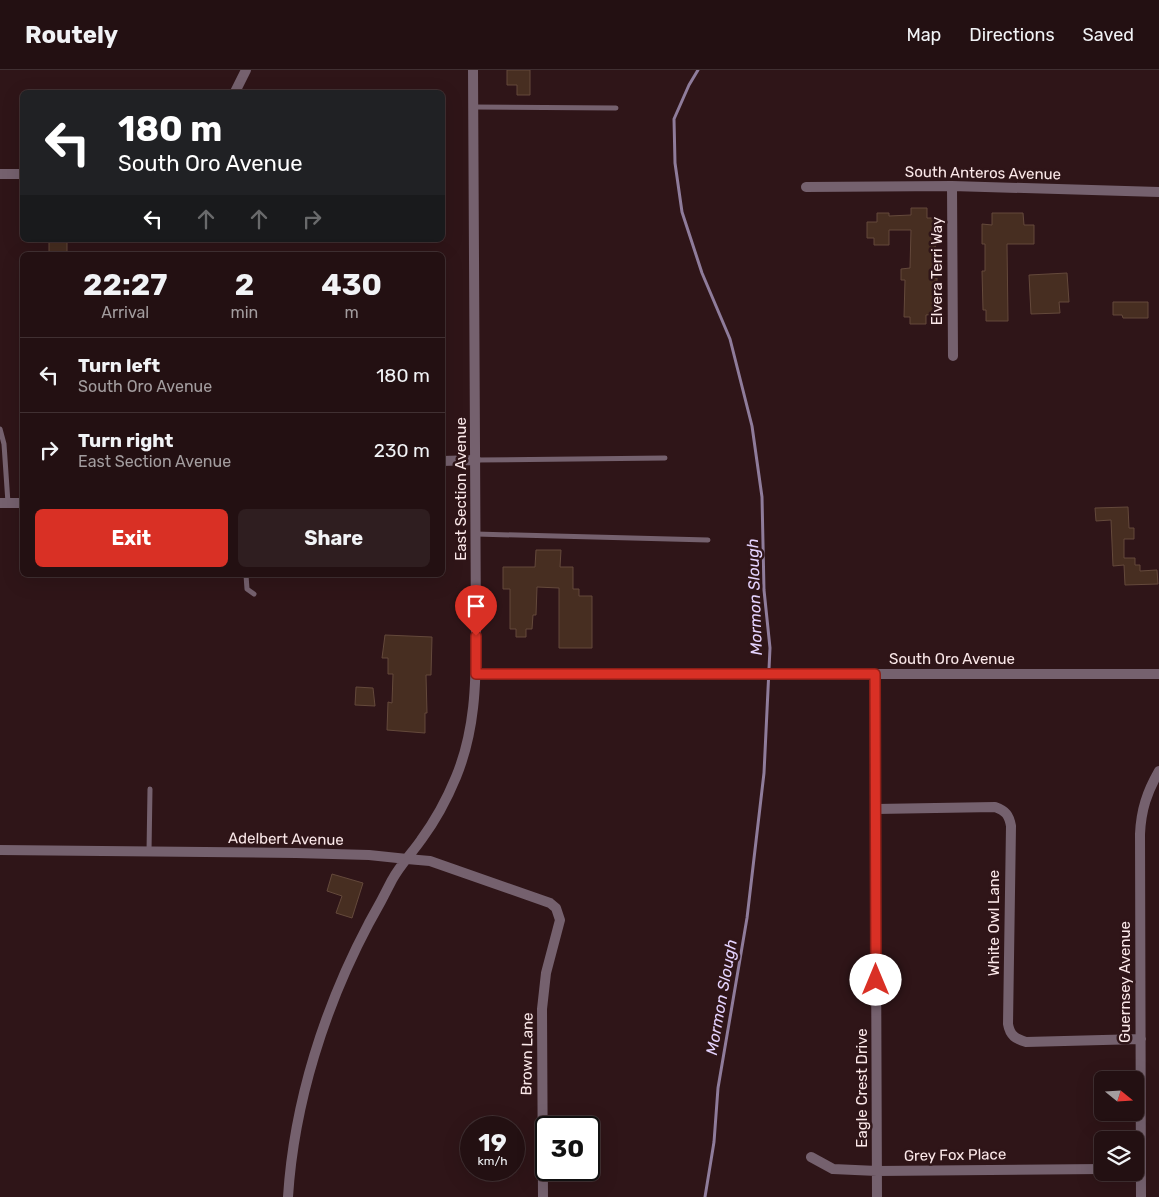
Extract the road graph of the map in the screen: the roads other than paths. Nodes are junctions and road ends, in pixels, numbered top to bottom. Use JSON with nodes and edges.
{"nodes":[{"id":1,"x":246,"y":70,"type":"edge"},
{"id":2,"x":473,"y":70,"type":"edge"},
{"id":3,"x":236,"y":90,"type":"edge"},
{"id":4,"x":474,"y":107,"type":"junction"},
{"id":5,"x":616,"y":108,"type":"dead end"},
{"id":6,"x":0,"y":174,"type":"edge"},
{"id":7,"x":20,"y":174,"type":"edge"},
{"id":8,"x":952,"y":186,"type":"junction"},
{"id":9,"x":806,"y":187,"type":"dead end"},
{"id":10,"x":1159,"y":192,"type":"edge"},
{"id":11,"x":953,"y":356,"type":"dead end"},
{"id":12,"x":0,"y":429,"type":"edge"},
{"id":13,"x":665,"y":458,"type":"dead end"},
{"id":14,"x":476,"y":460,"type":"junction"},
{"id":15,"x":445,"y":461,"type":"edge"},
{"id":16,"x":4,"y":503,"type":"edge"},
{"id":17,"x":20,"y":503,"type":"edge"},
{"id":18,"x":476,"y":534,"type":"junction"},
{"id":19,"x":708,"y":540,"type":"dead end"},
{"id":20,"x":246,"y":577,"type":"edge"},
{"id":21,"x":254,"y":594,"type":"dead end"},
{"id":22,"x":476,"y":674,"type":"junction"},
{"id":23,"x":875,"y":674,"type":"junction"},
{"id":24,"x":1159,"y":674,"type":"edge"},
{"id":25,"x":1159,"y":771,"type":"edge"},
{"id":26,"x":150,"y":789,"type":"dead end"},
{"id":27,"x":876,"y":809,"type":"junction"},
{"id":28,"x":0,"y":850,"type":"edge"},
{"id":29,"x":149,"y":852,"type":"junction"},
{"id":30,"x":407,"y":859,"type":"junction"},
{"id":31,"x":559,"y":913,"type":"joint"},
{"id":32,"x":1140,"y":1039,"type":"junction"},
{"id":33,"x":1139,"y":1131,"type":"edge"},
{"id":34,"x":811,"y":1157,"type":"dead end"},
{"id":35,"x":1094,"y":1169,"type":"edge"},
{"id":36,"x":877,"y":1171,"type":"junction"},
{"id":37,"x":1139,"y":1181,"type":"edge"},
{"id":38,"x":288,"y":1197,"type":"edge"},
{"id":39,"x":543,"y":1197,"type":"edge"},
{"id":40,"x":877,"y":1197,"type":"edge"},
{"id":41,"x":1141,"y":1197,"type":"edge"}],
"edges":[{"from":1,"to":3,"type":"street"},
{"from":2,"to":4,"type":"street","name":"East Section Avenue"},
{"from":4,"to":5,"type":"lane"},
{"from":4,"to":14,"type":"street","name":"East Section Avenue"},
{"from":6,"to":7,"type":"street"},
{"from":8,"to":9,"type":"street","name":"South Anteros Avenue"},
{"from":8,"to":10,"type":"street","name":"South Anteros Avenue"},
{"from":8,"to":11,"type":"street","name":"Elvera Terri Way"},
{"from":12,"to":16,"type":"lane"},
{"from":13,"to":14,"type":"lane"},
{"from":14,"to":15,"type":"street"},
{"from":14,"to":18,"type":"street","name":"East Section Avenue"},
{"from":16,"to":17,"type":"street"},
{"from":18,"to":19,"type":"lane"},
{"from":18,"to":22,"type":"street","name":"East Section Avenue"},
{"from":20,"to":21,"type":"lane"},
{"from":22,"to":23,"type":"street","name":"South Oro Avenue"},
{"from":22,"to":30,"type":"street","name":"East Section Avenue"},
{"from":23,"to":24,"type":"street","name":"South Oro Avenue"},
{"from":23,"to":27,"type":"street","name":"Eagle Crest Drive"},
{"from":25,"to":32,"type":"street","name":"Guernsey Avenue"},
{"from":26,"to":29,"type":"lane"},
{"from":27,"to":32,"type":"street","name":"White Owl Lane"},
{"from":27,"to":36,"type":"street","name":"Eagle Crest Drive"},
{"from":28,"to":29,"type":"street","name":"Adelbert Avenue"},
{"from":29,"to":30,"type":"street","name":"Adelbert Avenue"},
{"from":30,"to":31,"type":"street","name":"Adelbert Avenue"},
{"from":30,"to":38,"type":"street","name":"East Section Avenue"},
{"from":31,"to":39,"type":"street","name":"Brown Lane"},
{"from":32,"to":33,"type":"street","name":"Guernsey Avenue"},
{"from":34,"to":36,"type":"street","name":"Grey Fox Place"},
{"from":35,"to":36,"type":"street","name":"Grey Fox Place"},
{"from":36,"to":40,"type":"street","name":"Eagle Crest Drive"},
{"from":37,"to":41,"type":"street","name":"Guernsey Avenue"}]}
